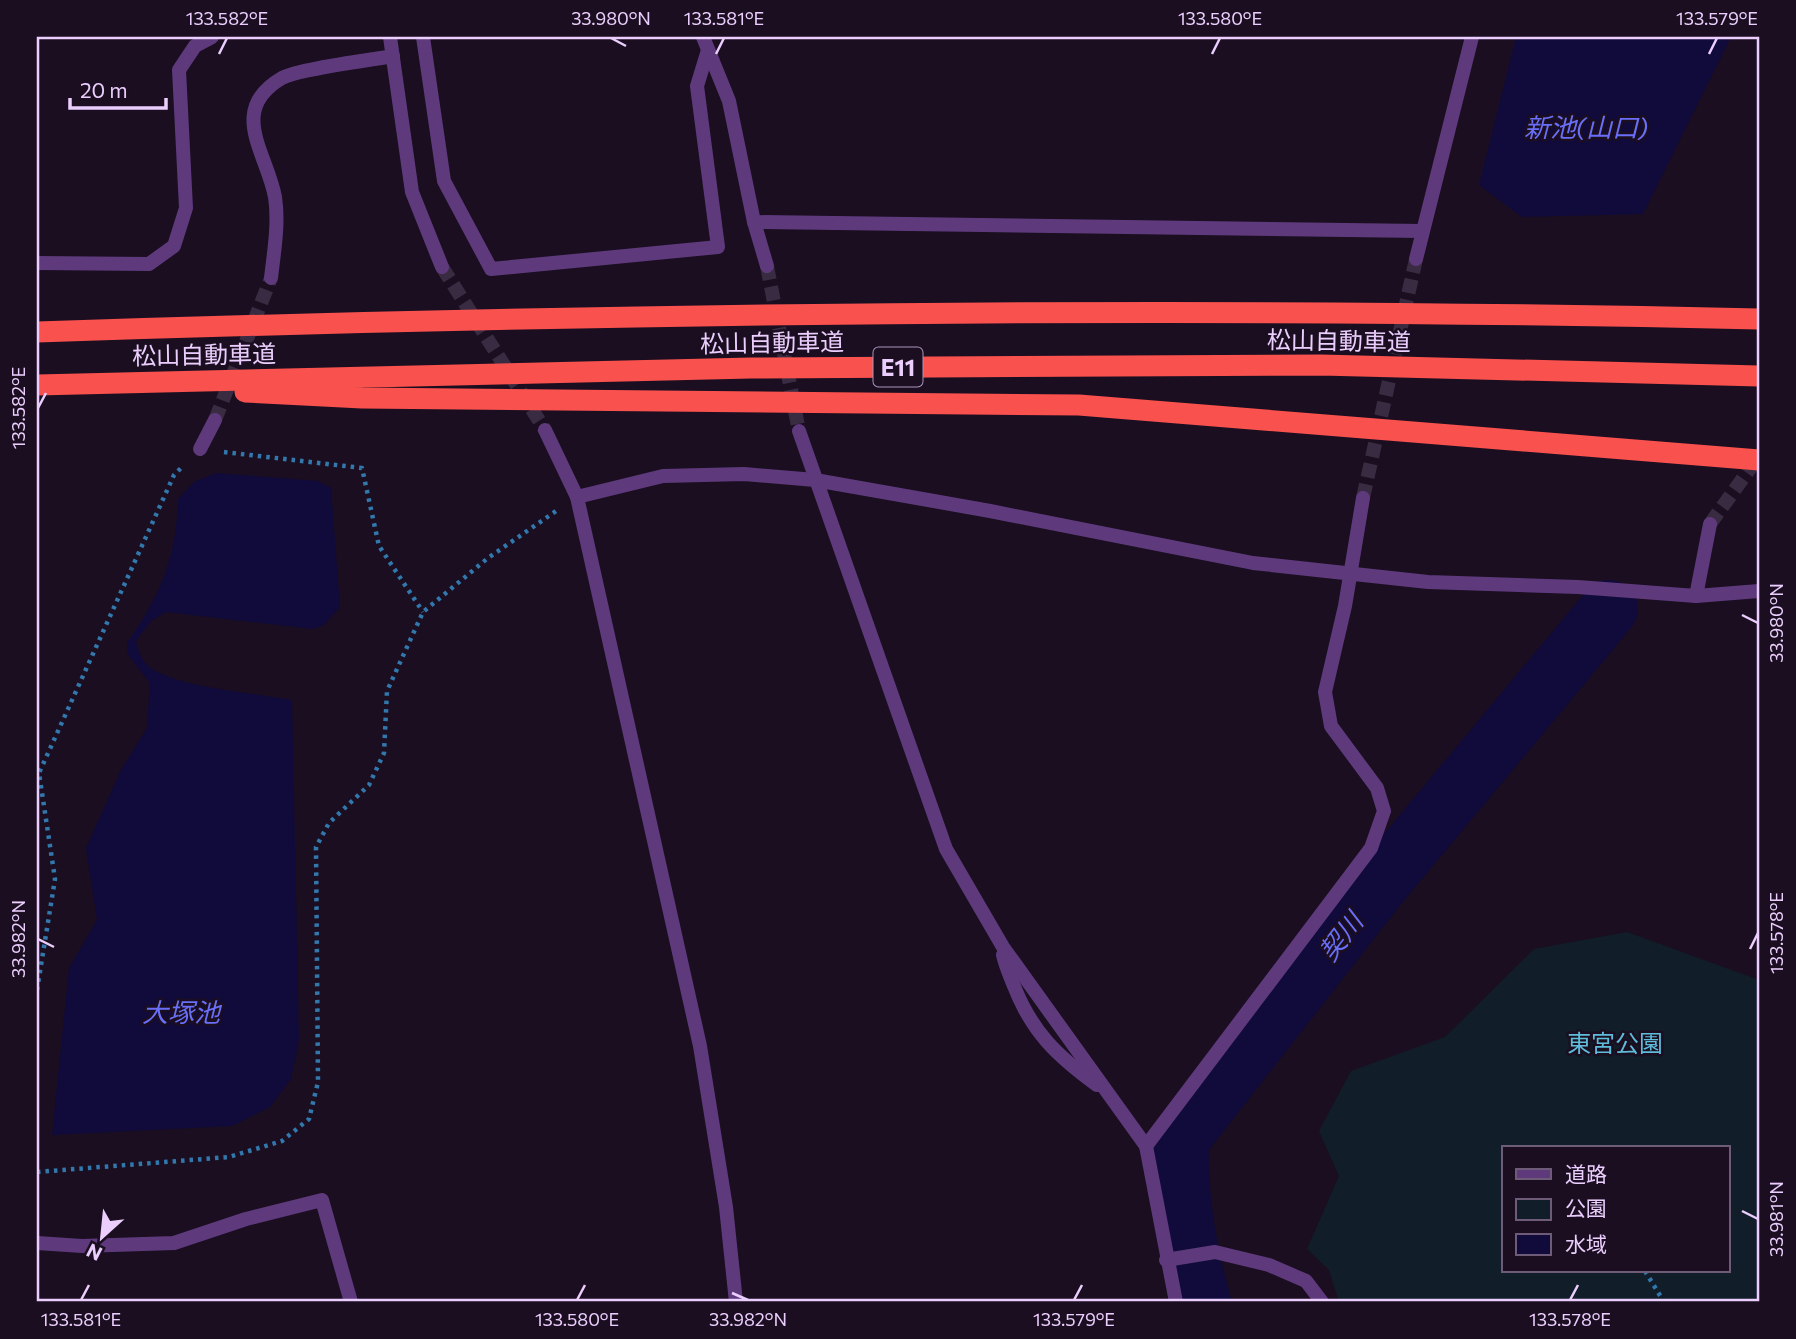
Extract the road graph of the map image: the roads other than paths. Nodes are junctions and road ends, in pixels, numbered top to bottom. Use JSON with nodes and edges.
{"nodes":[{"id":1,"x":212,"y":37,"type":"edge"},
{"id":2,"x":390,"y":37,"type":"edge"},
{"id":3,"x":423,"y":37,"type":"edge"},
{"id":4,"x":1472,"y":37,"type":"edge"},
{"id":5,"x":705,"y":44,"type":"edge"},
{"id":6,"x":393,"y":56,"type":"junction"},
{"id":7,"x":754,"y":222,"type":"junction"},
{"id":8,"x":1422,"y":231,"type":"junction"},
{"id":9,"x":1416,"y":259,"type":"tunnel mouth"},
{"id":10,"x":37,"y":263,"type":"edge"},
{"id":11,"x":767,"y":266,"type":"tunnel mouth"},
{"id":12,"x":442,"y":267,"type":"tunnel mouth"},
{"id":13,"x":271,"y":278,"type":"tunnel mouth"},
{"id":14,"x":1759,"y":307,"type":"edge"},
{"id":15,"x":1511,"y":313,"type":"junction"},
{"id":16,"x":1759,"y":319,"type":"edge"},
{"id":17,"x":37,"y":332,"type":"edge"},
{"id":18,"x":1759,"y":376,"type":"edge"},
{"id":19,"x":86,"y":383,"type":"junction"},
{"id":20,"x":37,"y":386,"type":"edge"},
{"id":21,"x":215,"y":420,"type":"tunnel mouth"},
{"id":22,"x":545,"y":430,"type":"tunnel mouth"},
{"id":23,"x":799,"y":431,"type":"tunnel mouth"},
{"id":24,"x":200,"y":449,"type":"road end"},
{"id":25,"x":1759,"y":460,"type":"edge"},
{"id":26,"x":815,"y":480,"type":"junction"},
{"id":27,"x":576,"y":497,"type":"junction"},
{"id":28,"x":1363,"y":498,"type":"tunnel mouth"},
{"id":29,"x":1710,"y":524,"type":"tunnel mouth"},
{"id":30,"x":1351,"y":572,"type":"junction"},
{"id":31,"x":1759,"y":591,"type":"edge"},
{"id":32,"x":1696,"y":596,"type":"junction"},
{"id":33,"x":1003,"y":947,"type":"junction"},
{"id":34,"x":1106,"y":1092,"type":"junction"},
{"id":35,"x":1146,"y":1146,"type":"junction"},
{"id":36,"x":37,"y":1243,"type":"edge"},
{"id":37,"x":1166,"y":1260,"type":"junction"},
{"id":38,"x":351,"y":1302,"type":"edge"},
{"id":39,"x":736,"y":1302,"type":"edge"},
{"id":40,"x":1176,"y":1302,"type":"edge"},
{"id":41,"x":1322,"y":1302,"type":"edge"}],
"edges":[{"from":1,"to":10,"type":"street"},
{"from":2,"to":6,"type":"street"},
{"from":3,"to":5,"type":"street"},
{"from":4,"to":8,"type":"street"},
{"from":5,"to":7,"type":"street"},
{"from":6,"to":12,"type":"street"},
{"from":6,"to":13,"type":"street"},
{"from":7,"to":8,"type":"street"},
{"from":7,"to":11,"type":"street"},
{"from":8,"to":9,"type":"street"},
{"from":14,"to":15,"type":"highway"},
{"from":15,"to":16,"type":"highway","name":"松山自動車道","number":"E11"},
{"from":15,"to":17,"type":"highway","name":"松山自動車道","number":"E11"},
{"from":18,"to":19,"type":"highway","name":"松山自動車道","number":"E11"},
{"from":19,"to":20,"type":"highway","name":"松山自動車道","number":"E11"},
{"from":19,"to":25,"type":"highway"},
{"from":21,"to":24,"type":"street"},
{"from":22,"to":27,"type":"street"},
{"from":23,"to":26,"type":"street"},
{"from":26,"to":27,"type":"street"},
{"from":26,"to":30,"type":"street"},
{"from":26,"to":33,"type":"street"},
{"from":27,"to":39,"type":"street"},
{"from":28,"to":30,"type":"street"},
{"from":29,"to":32,"type":"street"},
{"from":30,"to":32,"type":"street"},
{"from":30,"to":35,"type":"street"},
{"from":31,"to":32,"type":"street"},
{"from":33,"to":34,"type":"street"},
{"from":33,"to":34,"type":"street"},
{"from":34,"to":35,"type":"street"},
{"from":35,"to":37,"type":"street"},
{"from":36,"to":38,"type":"street"},
{"from":37,"to":40,"type":"street"},
{"from":37,"to":41,"type":"street"}]}
